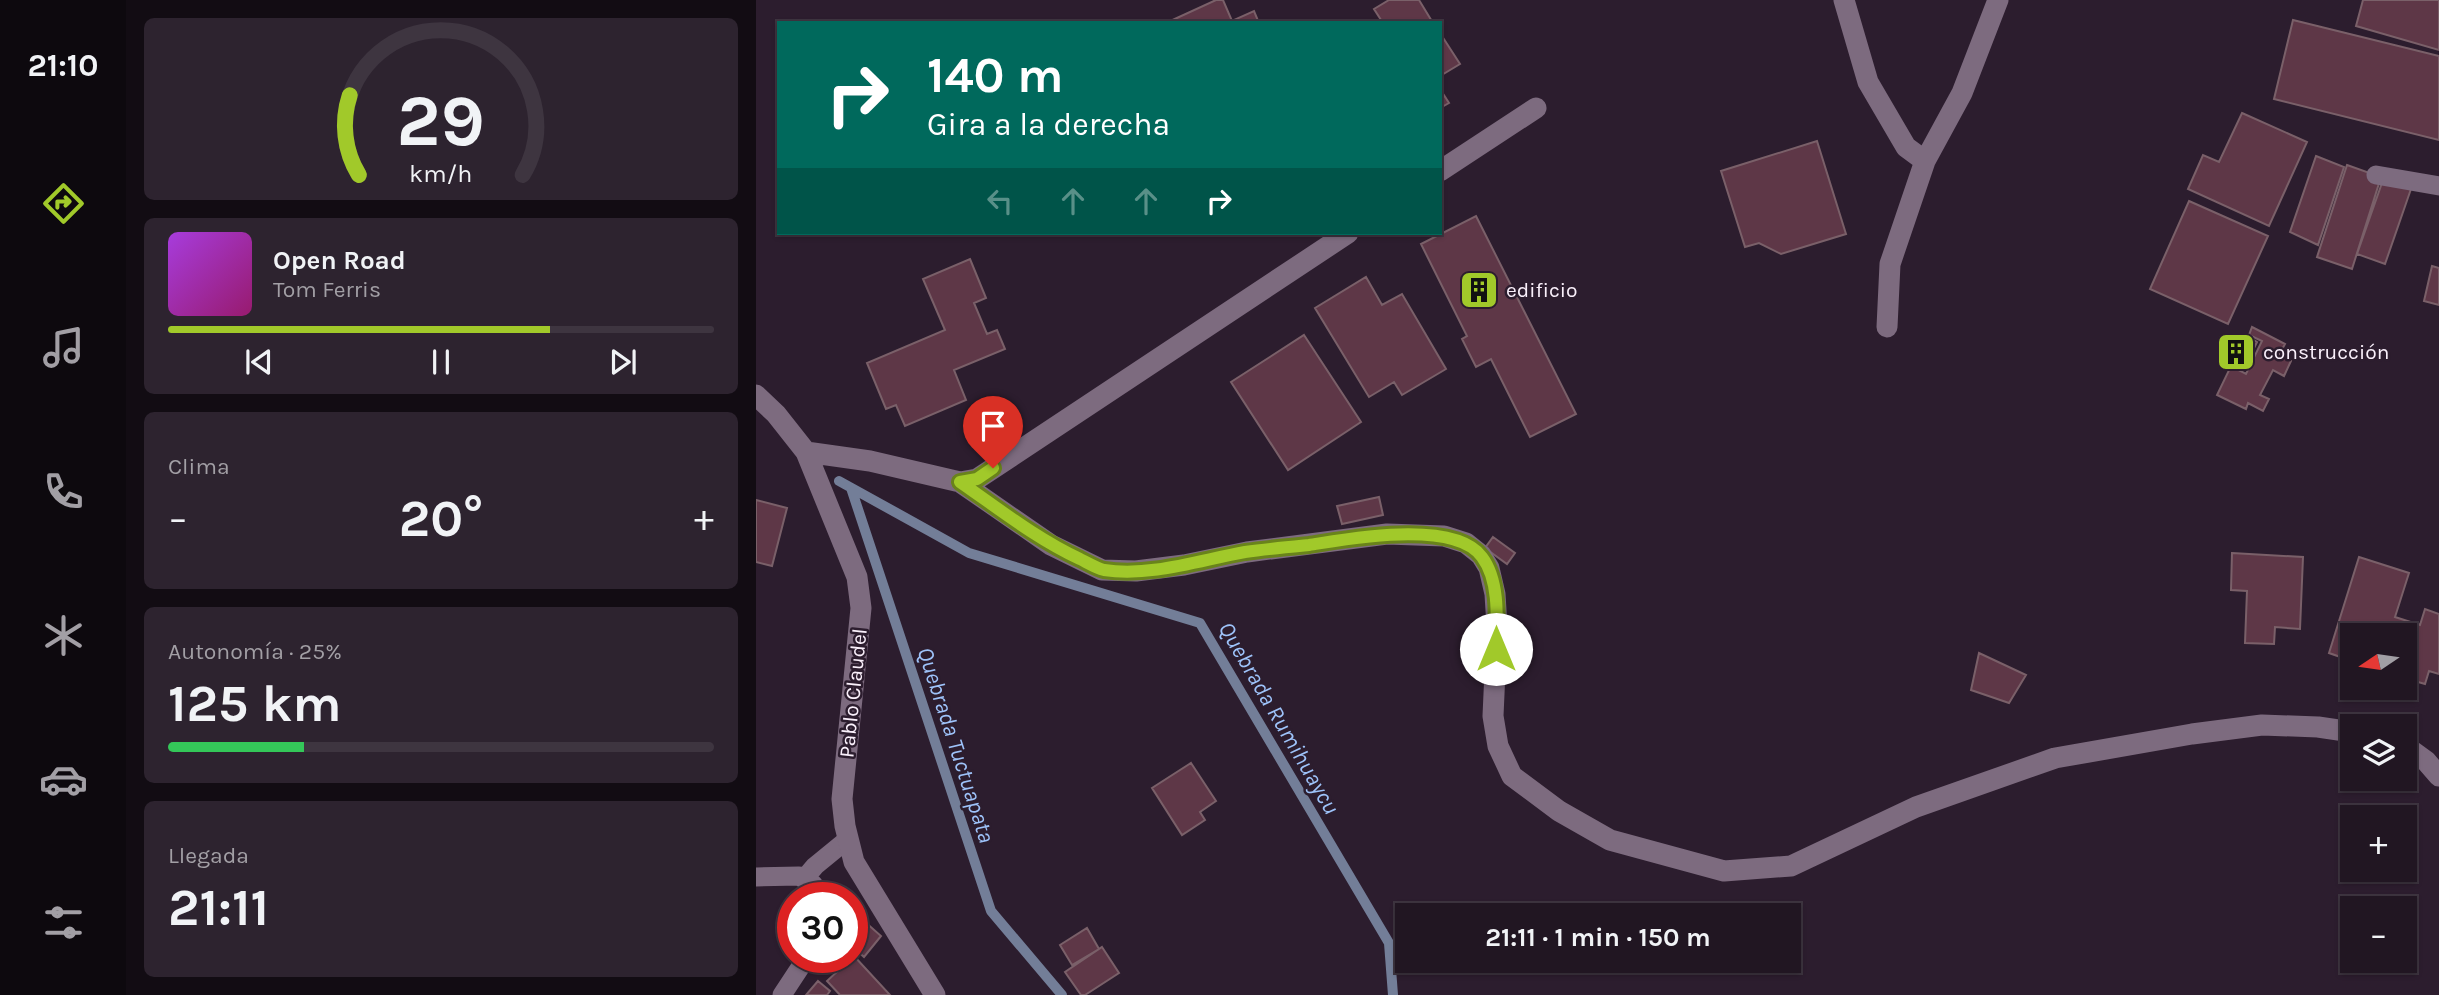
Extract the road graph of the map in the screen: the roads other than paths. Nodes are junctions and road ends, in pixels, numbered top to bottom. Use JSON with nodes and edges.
{"nodes":[{"id":1,"x":1844,"y":0,"type":"edge"},
{"id":2,"x":1998,"y":0,"type":"edge"},
{"id":3,"x":1536,"y":108,"type":"dead end"},
{"id":4,"x":1925,"y":162,"type":"junction"},
{"id":5,"x":1442,"y":171,"type":"edge"},
{"id":6,"x":2376,"y":175,"type":"dead end"},
{"id":7,"x":2439,"y":186,"type":"edge"},
{"id":8,"x":1345,"y":235,"type":"edge"},
{"id":9,"x":1887,"y":327,"type":"dead end"},
{"id":10,"x":756,"y":395,"type":"edge"},
{"id":11,"x":806,"y":452,"type":"junction"},
{"id":12,"x":960,"y":482,"type":"junction"},
{"id":13,"x":2340,"y":730,"type":"edge"},
{"id":14,"x":2417,"y":754,"type":"edge"},
{"id":15,"x":2439,"y":776,"type":"edge"},
{"id":16,"x":848,"y":839,"type":"junction"},
{"id":17,"x":756,"y":877,"type":"edge"},
{"id":18,"x":804,"y":879,"type":"junction"},
{"id":19,"x":809,"y":882,"type":"edge"},
{"id":20,"x":796,"y":973,"type":"edge"},
{"id":21,"x":782,"y":995,"type":"edge"},
{"id":22,"x":935,"y":995,"type":"edge"}],
"edges":[{"from":1,"to":4,"type":"street"},
{"from":2,"to":4,"type":"street"},
{"from":3,"to":5,"type":"street"},
{"from":4,"to":9,"type":"street"},
{"from":6,"to":7,"type":"lane"},
{"from":8,"to":12,"type":"street"},
{"from":10,"to":11,"type":"street","name":"Pablo Claudel"},
{"from":11,"to":12,"type":"street"},
{"from":11,"to":16,"type":"street","name":"Pablo Claudel"},
{"from":12,"to":13,"type":"street"},
{"from":14,"to":15,"type":"street"},
{"from":16,"to":18,"type":"lane"},
{"from":16,"to":22,"type":"street","name":"Pablo Claudel"},
{"from":17,"to":18,"type":"lane"},
{"from":18,"to":19,"type":"lane"},
{"from":20,"to":21,"type":"lane"}]}
